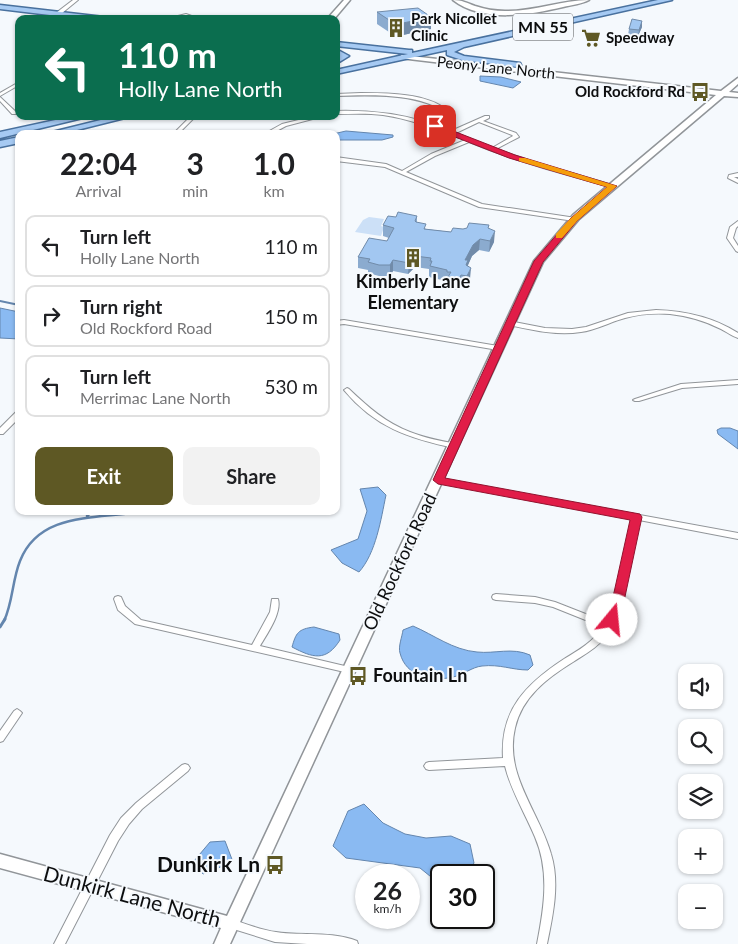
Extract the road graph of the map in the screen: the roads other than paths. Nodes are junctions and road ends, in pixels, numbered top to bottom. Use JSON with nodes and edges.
{"nodes":[{"id":1,"x":76,"y":0,"type":"edge"},
{"id":2,"x":347,"y":0,"type":"edge"},
{"id":3,"x":456,"y":0,"type":"edge"},
{"id":4,"x":586,"y":0,"type":"edge"},
{"id":5,"x":630,"y":0,"type":"edge"},
{"id":6,"x":668,"y":0,"type":"edge"},
{"id":7,"x":0,"y":7,"type":"edge"},
{"id":8,"x":0,"y":11,"type":"edge"},
{"id":9,"x":56,"y":15,"type":"junction"},
{"id":10,"x":334,"y":15,"type":"edge"},
{"id":11,"x":507,"y":30,"type":"junction"},
{"id":12,"x":340,"y":44,"type":"edge"},
{"id":13,"x":412,"y":47,"type":"dead end"},
{"id":14,"x":340,"y":50,"type":"edge"},
{"id":15,"x":394,"y":50,"type":"junction"},
{"id":16,"x":377,"y":54,"type":"junction"},
{"id":17,"x":419,"y":54,"type":"junction"},
{"id":18,"x":402,"y":57,"type":"junction"},
{"id":19,"x":340,"y":61,"type":"edge"},
{"id":20,"x":517,"y":65,"type":"junction"},
{"id":21,"x":340,"y":71,"type":"edge"},
{"id":22,"x":738,"y":80,"type":"edge"},
{"id":23,"x":15,"y":86,"type":"edge"},
{"id":24,"x":738,"y":90,"type":"edge"},
{"id":25,"x":724,"y":91,"type":"junction"},
{"id":26,"x":340,"y":95,"type":"edge"},
{"id":27,"x":738,"y":95,"type":"edge"},
{"id":28,"x":0,"y":96,"type":"edge"},
{"id":29,"x":14,"y":113,"type":"dead end"},
{"id":30,"x":340,"y":113,"type":"edge"},
{"id":31,"x":487,"y":117,"type":"dead end"},
{"id":32,"x":69,"y":120,"type":"edge"},
{"id":33,"x":112,"y":120,"type":"edge"},
{"id":34,"x":190,"y":120,"type":"edge"},
{"id":35,"x":296,"y":120,"type":"edge"},
{"id":36,"x":306,"y":120,"type":"edge"},
{"id":37,"x":480,"y":121,"type":"junction"},
{"id":38,"x":298,"y":122,"type":"junction"},
{"id":39,"x":426,"y":124,"type":"junction"},
{"id":40,"x":23,"y":130,"type":"edge"},
{"id":41,"x":66,"y":130,"type":"edge"},
{"id":42,"x":179,"y":130,"type":"edge"},
{"id":43,"x":273,"y":130,"type":"edge"},
{"id":44,"x":15,"y":132,"type":"edge"},
{"id":45,"x":452,"y":133,"type":"junction"},
{"id":46,"x":0,"y":135,"type":"edge"},
{"id":47,"x":470,"y":140,"type":"junction"},
{"id":48,"x":15,"y":141,"type":"edge"},
{"id":49,"x":0,"y":144,"type":"edge"},
{"id":50,"x":493,"y":150,"type":"junction"},
{"id":51,"x":340,"y":159,"type":"edge"},
{"id":52,"x":403,"y":172,"type":"junction"},
{"id":53,"x":738,"y":175,"type":"edge"},
{"id":54,"x":738,"y":181,"type":"edge"},
{"id":55,"x":613,"y":186,"type":"junction"},
{"id":56,"x":574,"y":220,"type":"junction"},
{"id":57,"x":738,"y":223,"type":"edge"},
{"id":58,"x":738,"y":250,"type":"edge"},
{"id":59,"x":340,"y":322,"type":"edge"},
{"id":60,"x":509,"y":323,"type":"junction"},
{"id":61,"x":738,"y":336,"type":"edge"},
{"id":62,"x":498,"y":348,"type":"junction"},
{"id":63,"x":738,"y":382,"type":"edge"},
{"id":64,"x":347,"y":390,"type":"dead end"},
{"id":65,"x":637,"y":400,"type":"dead end"},
{"id":66,"x":15,"y":418,"type":"edge"},
{"id":67,"x":0,"y":432,"type":"edge"},
{"id":68,"x":454,"y":446,"type":"junction"},
{"id":69,"x":438,"y":480,"type":"junction"},
{"id":70,"x":636,"y":517,"type":"junction"},
{"id":71,"x":738,"y":536,"type":"edge"},
{"id":72,"x":496,"y":597,"type":"dead end"},
{"id":73,"x":118,"y":599,"type":"dead end"},
{"id":74,"x":275,"y":601,"type":"dead end"},
{"id":75,"x":608,"y":626,"type":"junction"},
{"id":76,"x":254,"y":649,"type":"junction"},
{"id":77,"x":349,"y":670,"type":"junction"},
{"id":78,"x":17,"y":713,"type":"dead end"},
{"id":79,"x":0,"y":738,"type":"edge"},
{"id":80,"x":509,"y":762,"type":"junction"},
{"id":81,"x":429,"y":766,"type":"dead end"},
{"id":82,"x":185,"y":768,"type":"dead end"},
{"id":83,"x":0,"y":861,"type":"edge"},
{"id":84,"x":89,"y":886,"type":"junction"},
{"id":85,"x":231,"y":924,"type":"junction"},
{"id":86,"x":59,"y":944,"type":"edge"},
{"id":87,"x":222,"y":944,"type":"edge"},
{"id":88,"x":353,"y":944,"type":"edge"},
{"id":89,"x":542,"y":944,"type":"edge"}],
"edges":[{"from":1,"to":9,"type":"street"},
{"from":2,"to":10,"type":"street"},
{"from":3,"to":4,"type":"street"},
{"from":5,"to":11,"type":"main road","number":"MN 55"},
{"from":6,"to":11,"type":"main road","number":"MN 55"},
{"from":7,"to":9,"type":"main road"},
{"from":8,"to":9,"type":"main road"},
{"from":11,"to":17,"type":"main road","number":"MN 55"},
{"from":11,"to":20,"type":"main road"},
{"from":12,"to":15,"type":"main road"},
{"from":13,"to":15,"type":"main road"},
{"from":14,"to":16,"type":"main road"},
{"from":15,"to":16,"type":"main road"},
{"from":15,"to":17,"type":"main road"},
{"from":16,"to":18,"type":"main road"},
{"from":16,"to":19,"type":"main road"},
{"from":17,"to":18,"type":"main road","number":"MN 55"},
{"from":17,"to":20,"type":"street","name":"Peony Lane North"},
{"from":18,"to":21,"type":"main road","number":"MN 55"},
{"from":18,"to":25,"type":"street","name":"Peony Lane North"},
{"from":20,"to":25,"type":"street","name":"Peony Lane North"},
{"from":22,"to":25,"type":"street","name":"Old Rockford Road"},
{"from":23,"to":28,"type":"street"},
{"from":24,"to":25,"type":"street","name":"Peony Lane North"},
{"from":25,"to":27,"type":"street","name":"Peony Lane North"},
{"from":25,"to":55,"type":"street","name":"Old Rockford Road"},
{"from":26,"to":39,"type":"street"},
{"from":28,"to":29,"type":"street"},
{"from":30,"to":39,"type":"street"},
{"from":31,"to":37,"type":"street"},
{"from":32,"to":40,"type":"main road"},
{"from":33,"to":41,"type":"main road"},
{"from":34,"to":42,"type":"street"},
{"from":35,"to":38,"type":"street"},
{"from":36,"to":38,"type":"street"},
{"from":37,"to":45,"type":"street"},
{"from":37,"to":50,"type":"street"},
{"from":38,"to":43,"type":"street"},
{"from":39,"to":45,"type":"street"},
{"from":44,"to":46,"type":"main road"},
{"from":45,"to":47,"type":"street"},
{"from":47,"to":50,"type":"street"},
{"from":47,"to":52,"type":"street"},
{"from":48,"to":49,"type":"main road"},
{"from":50,"to":55,"type":"street"},
{"from":51,"to":52,"type":"street"},
{"from":52,"to":56,"type":"street"},
{"from":53,"to":54,"type":"street"},
{"from":55,"to":56,"type":"street","name":"Old Rockford Road"},
{"from":56,"to":60,"type":"street","name":"Old Rockford Road"},
{"from":57,"to":58,"type":"street"},
{"from":59,"to":62,"type":"street"},
{"from":60,"to":61,"type":"street"},
{"from":60,"to":62,"type":"street","name":"Old Rockford Road"},
{"from":62,"to":68,"type":"street","name":"Old Rockford Road"},
{"from":63,"to":65,"type":"street"},
{"from":64,"to":68,"type":"street"},
{"from":66,"to":67,"type":"street"},
{"from":68,"to":69,"type":"street","name":"Old Rockford Road"},
{"from":69,"to":70,"type":"street"},
{"from":69,"to":77,"type":"street","name":"Old Rockford Road"},
{"from":70,"to":71,"type":"street"},
{"from":70,"to":75,"type":"street"},
{"from":72,"to":75,"type":"street"},
{"from":73,"to":76,"type":"street"},
{"from":74,"to":76,"type":"street"},
{"from":75,"to":80,"type":"street"},
{"from":76,"to":77,"type":"street"},
{"from":77,"to":85,"type":"street","name":"Old Rockford Road"},
{"from":78,"to":79,"type":"street"},
{"from":80,"to":81,"type":"street"},
{"from":80,"to":89,"type":"street"},
{"from":82,"to":84,"type":"street"},
{"from":83,"to":84,"type":"street","name":"Dunkirk Lane North"},
{"from":84,"to":85,"type":"street","name":"Dunkirk Lane North"},
{"from":84,"to":86,"type":"street"},
{"from":85,"to":87,"type":"street","name":"Old Rockford Road"},
{"from":85,"to":88,"type":"street","name":"Dunkirk Lane North"}]}
